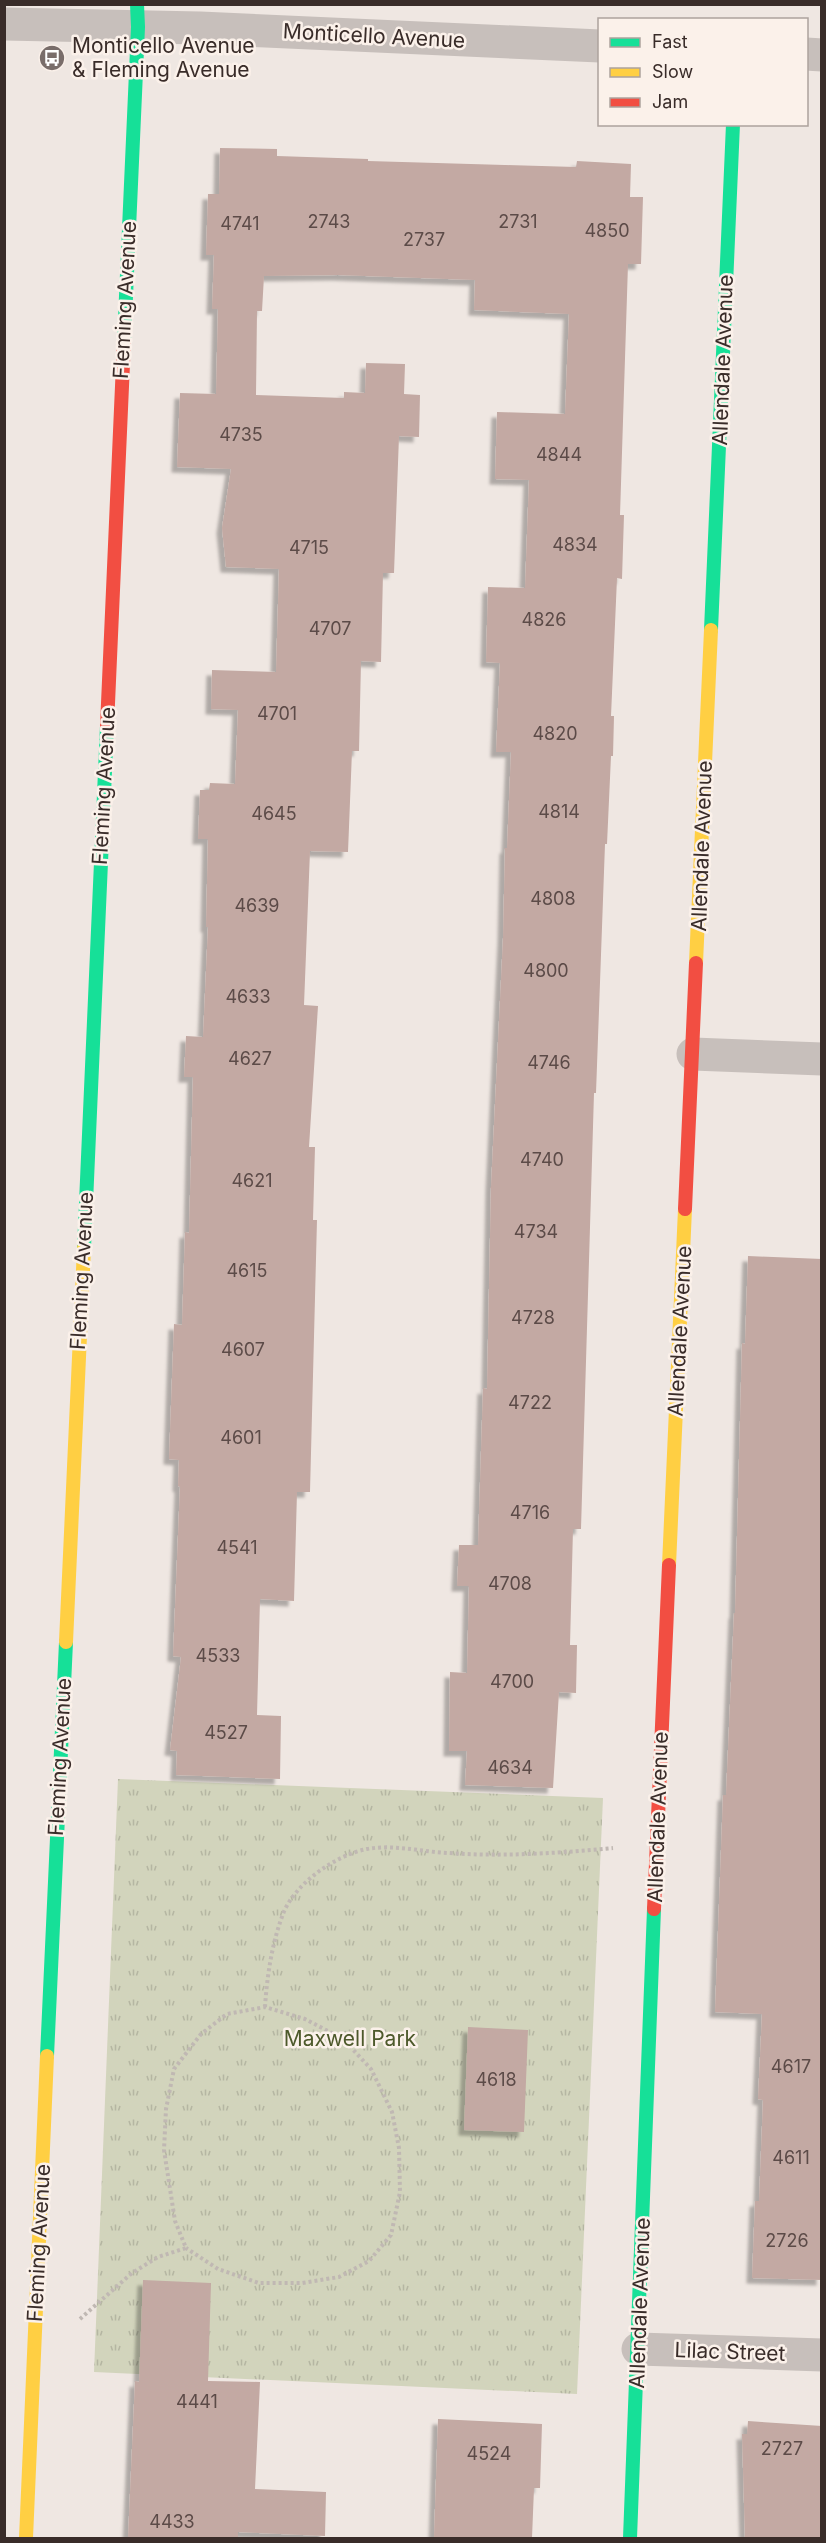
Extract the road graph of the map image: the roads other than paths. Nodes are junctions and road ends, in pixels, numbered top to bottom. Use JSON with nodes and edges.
{"nodes":[{"id":1,"x":137,"y":16,"type":"edge"},
{"id":2,"x":4,"y":24,"type":"edge"},
{"id":3,"x":598,"y":46,"type":"edge"},
{"id":4,"x":733,"y":126,"type":"edge"},
{"id":5,"x":693,"y":1054,"type":"junction"},
{"id":6,"x":822,"y":1059,"type":"edge"},
{"id":7,"x":638,"y":2349,"type":"junction"},
{"id":8,"x":822,"y":2355,"type":"edge"},
{"id":9,"x":26,"y":2538,"type":"edge"},
{"id":10,"x":630,"y":2538,"type":"edge"}],
"edges":[{"from":1,"to":2,"type":"street","name":"Monticello Avenue"},
{"from":1,"to":3,"type":"street","name":"Monticello Avenue"},
{"from":1,"to":9,"type":"street","name":"Fleming Avenue"},
{"from":4,"to":5,"type":"street","name":"Allendale Avenue"},
{"from":5,"to":6,"type":"street"},
{"from":5,"to":7,"type":"street","name":"Allendale Avenue"},
{"from":7,"to":8,"type":"street","name":"Lilac Street"},
{"from":7,"to":10,"type":"street","name":"Allendale Avenue"}]}
